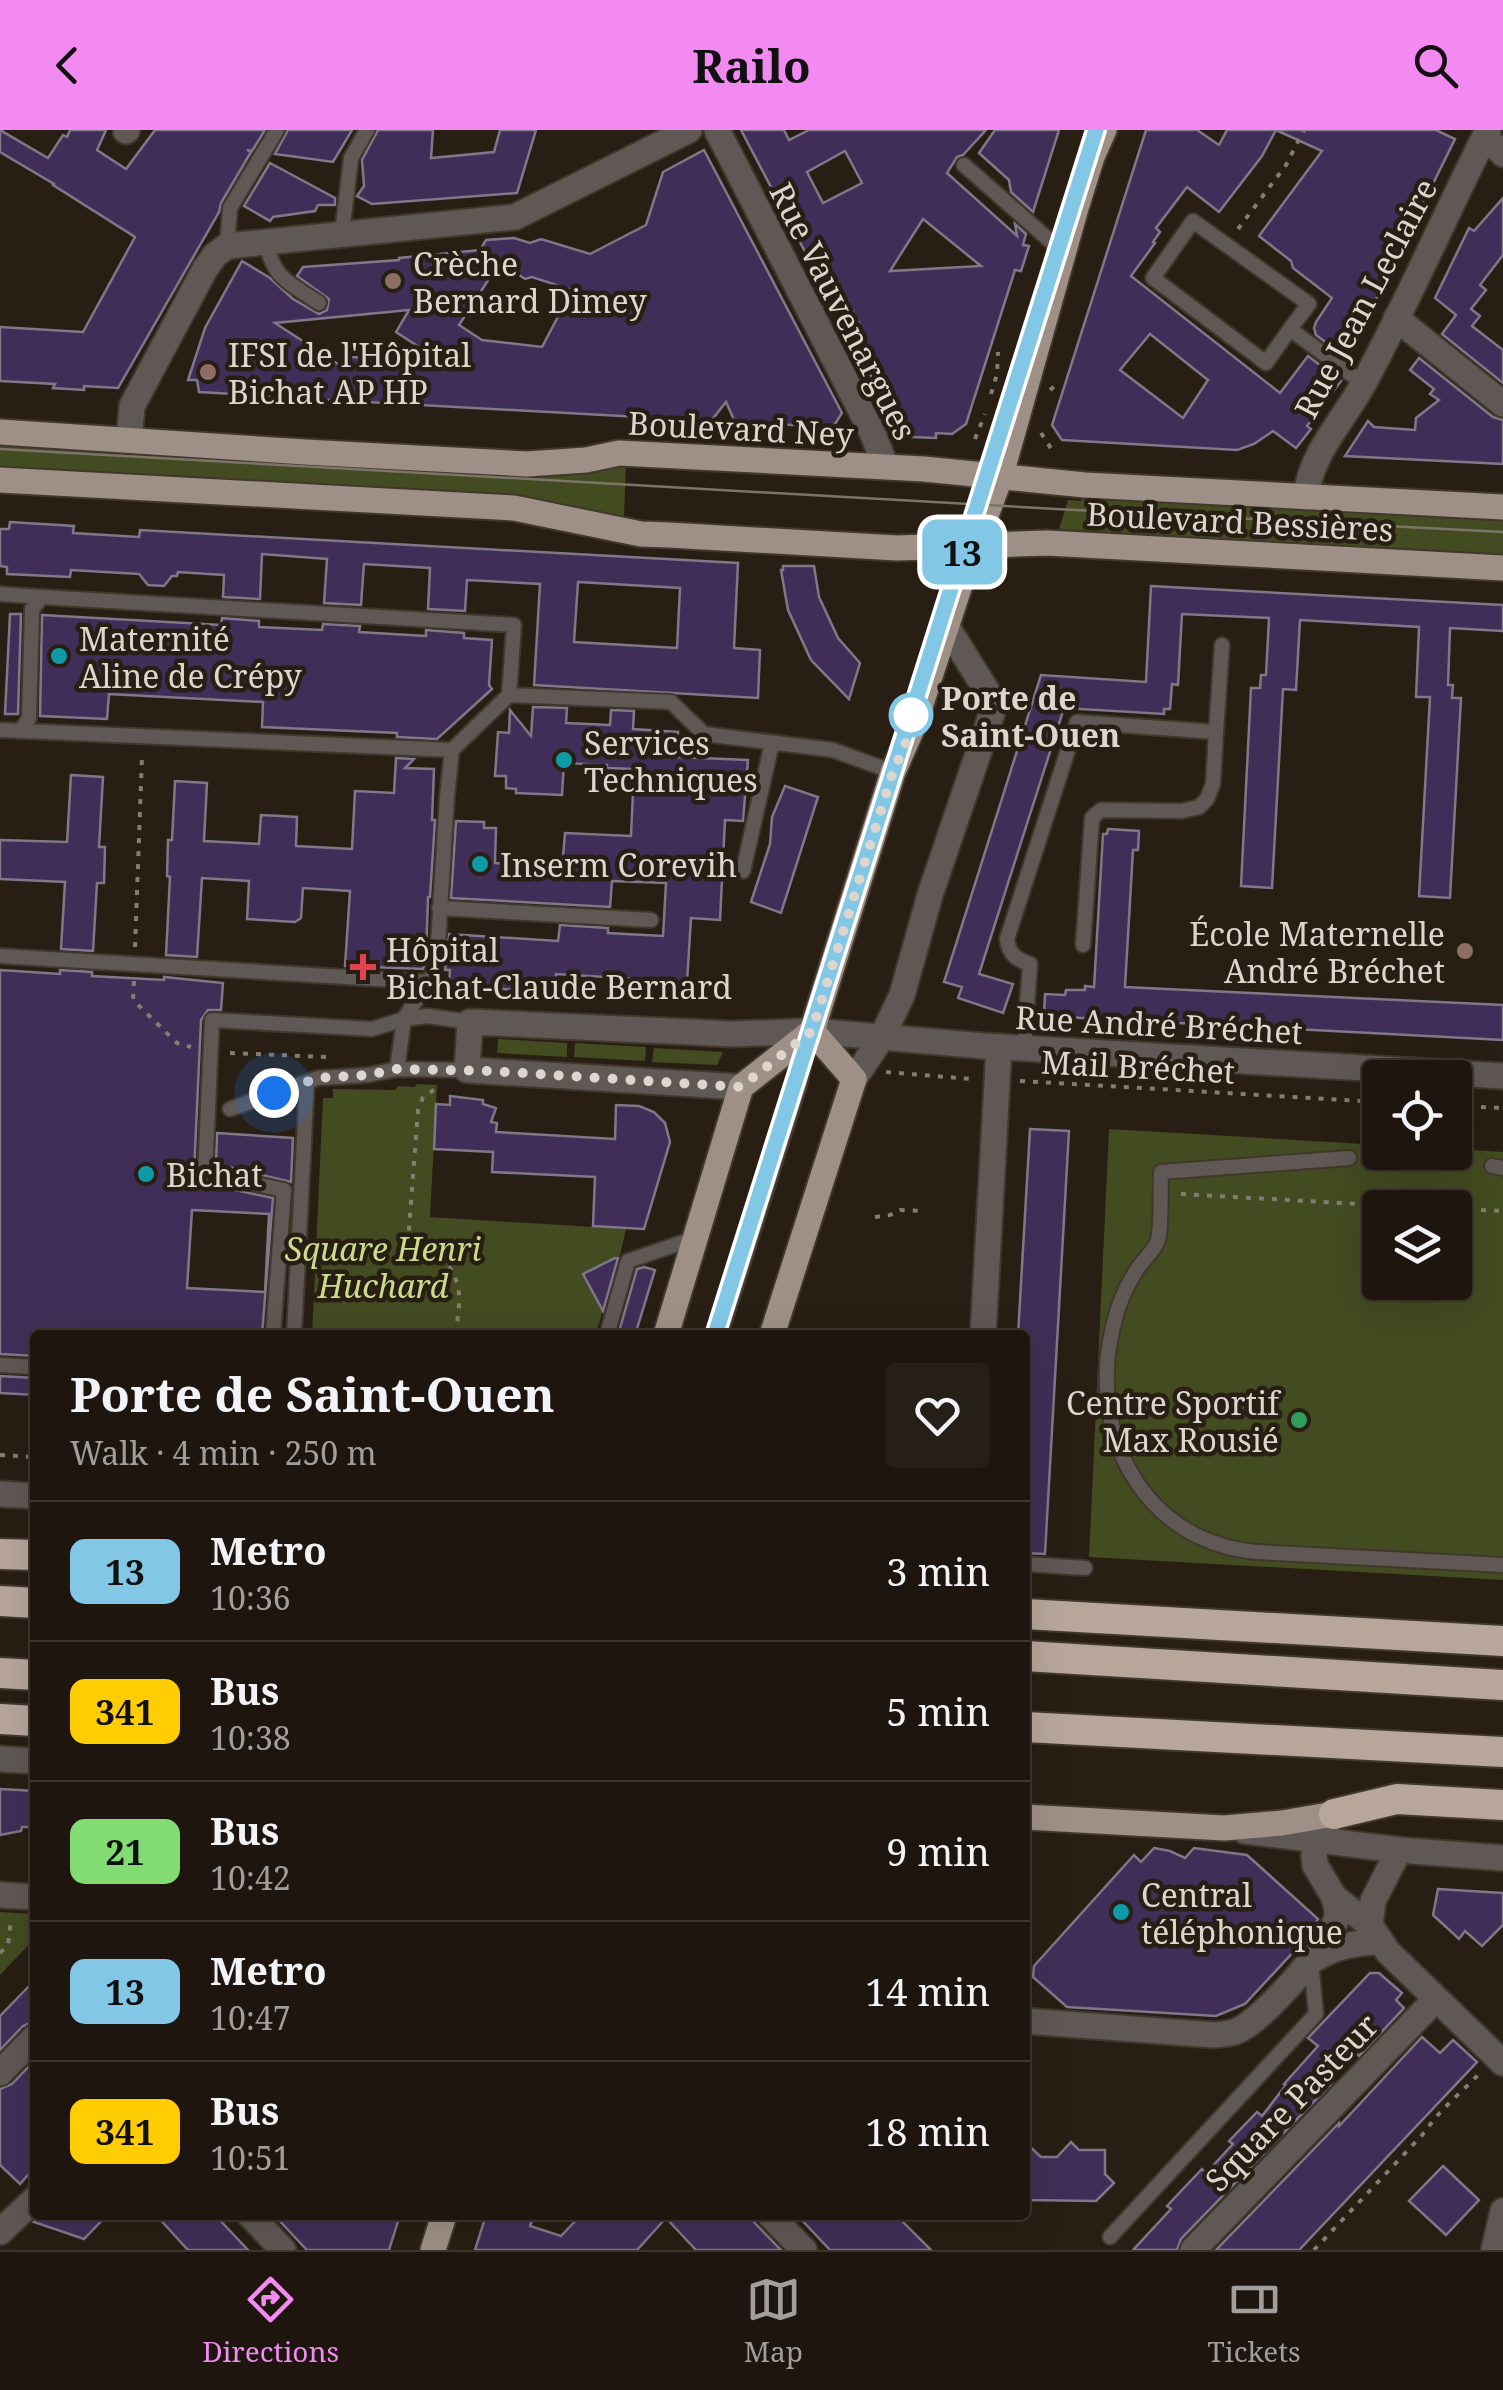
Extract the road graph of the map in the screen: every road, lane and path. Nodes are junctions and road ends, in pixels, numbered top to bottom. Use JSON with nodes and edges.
{"nodes":[{"id":1,"x":277,"y":130,"type":"edge"},
{"id":2,"x":367,"y":130,"type":"edge"},
{"id":3,"x":690,"y":130,"type":"edge"},
{"id":4,"x":716,"y":130,"type":"edge"},
{"id":5,"x":1104,"y":130,"type":"edge"},
{"id":6,"x":1304,"y":130,"type":"edge"},
{"id":7,"x":1492,"y":140,"type":"edge"},
{"id":8,"x":964,"y":165,"type":"dead end"},
{"id":9,"x":342,"y":233,"type":"junction"},
{"id":10,"x":265,"y":242,"type":"junction"},
{"id":11,"x":1226,"y":245,"type":"junction"},
{"id":12,"x":228,"y":246,"type":"junction"},
{"id":13,"x":1065,"y":254,"type":"junction"},
{"id":14,"x":319,"y":303,"type":"dead end"},
{"id":15,"x":1396,"y":318,"type":"junction"},
{"id":16,"x":1290,"y":330,"type":"junction"},
{"id":17,"x":998,"y":352,"type":"dead end"},
{"id":18,"x":1058,"y":383,"type":"dead end"},
{"id":19,"x":1364,"y":384,"type":"junction"},
{"id":20,"x":1049,"y":390,"type":"dead end"},
{"id":21,"x":992,"y":394,"type":"dead end"},
{"id":22,"x":1503,"y":404,"type":"edge"},
{"id":23,"x":985,"y":414,"type":"dead end"},
{"id":24,"x":0,"y":432,"type":"edge"},
{"id":25,"x":1041,"y":433,"type":"dead end"},
{"id":26,"x":129,"y":440,"type":"junction"},
{"id":27,"x":975,"y":440,"type":"dead end"},
{"id":28,"x":1052,"y":450,"type":"dead end"},
{"id":29,"x":886,"y":467,"type":"junction"},
{"id":30,"x":1000,"y":478,"type":"junction"},
{"id":31,"x":0,"y":480,"type":"edge"},
{"id":32,"x":1306,"y":497,"type":"junction"},
{"id":33,"x":1503,"y":507,"type":"edge"},
{"id":34,"x":974,"y":547,"type":"junction"},
{"id":35,"x":1503,"y":568,"type":"edge"},
{"id":36,"x":0,"y":594,"type":"edge"},
{"id":37,"x":42,"y":597,"type":"junction"},
{"id":38,"x":947,"y":628,"type":"junction"},
{"id":39,"x":1222,"y":645,"type":"dead end"},
{"id":40,"x":509,"y":695,"type":"junction"},
{"id":41,"x":0,"y":730,"type":"edge"},
{"id":42,"x":21,"y":731,"type":"junction"},
{"id":43,"x":1216,"y":732,"type":"junction"},
{"id":44,"x":772,"y":742,"type":"junction"},
{"id":45,"x":452,"y":750,"type":"junction"},
{"id":46,"x":893,"y":772,"type":"junction"},
{"id":47,"x":743,"y":870,"type":"dead end"},
{"id":48,"x":440,"y":908,"type":"junction"},
{"id":49,"x":650,"y":920,"type":"dead end"},
{"id":50,"x":1082,"y":945,"type":"dead end"},
{"id":51,"x":0,"y":956,"type":"edge"},
{"id":52,"x":427,"y":982,"type":"junction"},
{"id":53,"x":404,"y":1019,"type":"junction"},
{"id":54,"x":470,"y":1022,"type":"junction"},
{"id":55,"x":812,"y":1031,"type":"junction"},
{"id":56,"x":882,"y":1038,"type":"junction"},
{"id":57,"x":1011,"y":1048,"type":"junction"},
{"id":58,"x":397,"y":1069,"type":"junction"},
{"id":59,"x":467,"y":1070,"type":"junction"},
{"id":60,"x":894,"y":1074,"type":"dead end"},
{"id":61,"x":1503,"y":1076,"type":"edge"},
{"id":62,"x":854,"y":1079,"type":"junction"},
{"id":63,"x":996,"y":1080,"type":"junction"},
{"id":64,"x":308,"y":1082,"type":"junction"},
{"id":65,"x":741,"y":1087,"type":"junction"},
{"id":66,"x":442,"y":1088,"type":"dead end"},
{"id":67,"x":1362,"y":1101,"type":"edge"},
{"id":68,"x":1472,"y":1107,"type":"edge"},
{"id":69,"x":1503,"y":1108,"type":"edge"},
{"id":70,"x":230,"y":1109,"type":"dead end"},
{"id":71,"x":1349,"y":1158,"type":"dead end"},
{"id":72,"x":1160,"y":1193,"type":"junction"},
{"id":73,"x":1362,"y":1204,"type":"edge"},
{"id":74,"x":1472,"y":1210,"type":"edge"},
{"id":75,"x":924,"y":1211,"type":"dead end"},
{"id":76,"x":1503,"y":1212,"type":"edge"},
{"id":77,"x":875,"y":1217,"type":"dead end"},
{"id":78,"x":696,"y":1238,"type":"junction"},
{"id":79,"x":273,"y":1330,"type":"edge"},
{"id":80,"x":294,"y":1330,"type":"edge"},
{"id":81,"x":457,"y":1330,"type":"edge"},
{"id":82,"x":608,"y":1330,"type":"edge"},
{"id":83,"x":668,"y":1330,"type":"edge"},
{"id":84,"x":722,"y":1330,"type":"edge"},
{"id":85,"x":779,"y":1330,"type":"edge"},
{"id":86,"x":983,"y":1330,"type":"edge"},
{"id":87,"x":0,"y":1365,"type":"edge"},
{"id":88,"x":30,"y":1367,"type":"edge"},
{"id":89,"x":0,"y":1454,"type":"edge"},
{"id":90,"x":30,"y":1457,"type":"edge"},
{"id":91,"x":0,"y":1494,"type":"edge"},
{"id":92,"x":30,"y":1496,"type":"edge"},
{"id":93,"x":0,"y":1554,"type":"edge"},
{"id":94,"x":30,"y":1555,"type":"edge"},
{"id":95,"x":1030,"y":1564,"type":"edge"},
{"id":96,"x":1503,"y":1565,"type":"edge"},
{"id":97,"x":1085,"y":1568,"type":"dead end"},
{"id":98,"x":0,"y":1602,"type":"edge"},
{"id":99,"x":30,"y":1603,"type":"edge"},
{"id":100,"x":1030,"y":1614,"type":"edge"},
{"id":101,"x":1503,"y":1641,"type":"edge"},
{"id":102,"x":1030,"y":1656,"type":"edge"},
{"id":103,"x":0,"y":1672,"type":"edge"},
{"id":104,"x":30,"y":1675,"type":"edge"},
{"id":105,"x":1503,"y":1685,"type":"edge"},
{"id":106,"x":0,"y":1719,"type":"edge"},
{"id":107,"x":30,"y":1722,"type":"edge"},
{"id":108,"x":1030,"y":1727,"type":"edge"},
{"id":109,"x":1503,"y":1752,"type":"edge"},
{"id":110,"x":0,"y":1759,"type":"edge"},
{"id":111,"x":30,"y":1761,"type":"edge"},
{"id":112,"x":1503,"y":1805,"type":"edge"},
{"id":113,"x":1334,"y":1814,"type":"junction"},
{"id":114,"x":1030,"y":1817,"type":"edge"},
{"id":115,"x":1224,"y":1828,"type":"junction"},
{"id":116,"x":1317,"y":1841,"type":"junction"},
{"id":117,"x":1399,"y":1850,"type":"junction"},
{"id":118,"x":1503,"y":1858,"type":"edge"},
{"id":119,"x":16,"y":1896,"type":"edge"},
{"id":120,"x":1334,"y":1897,"type":"junction"},
{"id":121,"x":1374,"y":1933,"type":"junction"},
{"id":122,"x":0,"y":1953,"type":"edge"},
{"id":123,"x":1311,"y":1961,"type":"junction"},
{"id":124,"x":1436,"y":1999,"type":"junction"},
{"id":125,"x":1030,"y":2020,"type":"edge"},
{"id":126,"x":30,"y":2041,"type":"edge"},
{"id":127,"x":1500,"y":2059,"type":"edge"},
{"id":128,"x":0,"y":2072,"type":"edge"},
{"id":129,"x":30,"y":2204,"type":"edge"},
{"id":130,"x":1503,"y":2211,"type":"edge"},
{"id":131,"x":255,"y":2220,"type":"edge"},
{"id":132,"x":442,"y":2220,"type":"edge"},
{"id":133,"x":775,"y":2220,"type":"edge"},
{"id":134,"x":0,"y":2232,"type":"edge"},
{"id":135,"x":1110,"y":2236,"type":"dead end"},
{"id":136,"x":1316,"y":2249,"type":"edge"},
{"id":137,"x":282,"y":2250,"type":"edge"},
{"id":138,"x":433,"y":2250,"type":"edge"},
{"id":139,"x":804,"y":2250,"type":"edge"},
{"id":140,"x":1193,"y":2250,"type":"edge"},
{"id":141,"x":1494,"y":2250,"type":"edge"}],
"edges":[{"from":1,"to":12,"type":"lane"},
{"from":2,"to":9,"type":"lane"},
{"from":3,"to":9,"type":"street"},
{"from":4,"to":29,"type":"street","name":"Rue Vauvenargues"},
{"from":5,"to":13,"type":"main road"},
{"from":6,"to":11,"type":"path"},
{"from":7,"to":15,"type":"street","name":"Rue Jean Leclaire"},
{"from":8,"to":13,"type":"lane"},
{"from":9,"to":10,"type":"street"},
{"from":10,"to":12,"type":"street"},
{"from":10,"to":14,"type":"lane"},
{"from":11,"to":16,"type":"lane"},
{"from":11,"to":16,"type":"lane"},
{"from":12,"to":26,"type":"street"},
{"from":13,"to":30,"type":"main road"},
{"from":15,"to":19,"type":"street","name":"Rue Jean Leclaire"},
{"from":15,"to":22,"type":"street"},
{"from":16,"to":19,"type":"lane"},
{"from":17,"to":21,"type":"path"},
{"from":18,"to":20,"type":"path"},
{"from":19,"to":32,"type":"street","name":"Rue Jean Leclaire"},
{"from":23,"to":27,"type":"path"},
{"from":24,"to":26,"type":"main road","name":"Boulevard Ney"},
{"from":25,"to":28,"type":"path"},
{"from":26,"to":29,"type":"main road","name":"Boulevard Ney"},
{"from":29,"to":30,"type":"main road","name":"Boulevard Ney"},
{"from":30,"to":32,"type":"main road","name":"Boulevard Bessières"},
{"from":30,"to":34,"type":"main road"},
{"from":31,"to":34,"type":"main road"},
{"from":32,"to":33,"type":"main road","name":"Boulevard Bessières"},
{"from":34,"to":35,"type":"main road","name":"Boulevard Bessières"},
{"from":34,"to":38,"type":"main road"},
{"from":36,"to":37,"type":"lane"},
{"from":37,"to":40,"type":"lane"},
{"from":37,"to":42,"type":"lane"},
{"from":38,"to":46,"type":"main road"},
{"from":38,"to":56,"type":"street"},
{"from":39,"to":43,"type":"lane"},
{"from":40,"to":44,"type":"lane"},
{"from":40,"to":45,"type":"lane"},
{"from":41,"to":42,"type":"lane"},
{"from":42,"to":45,"type":"lane"},
{"from":43,"to":50,"type":"lane"},
{"from":43,"to":57,"type":"lane"},
{"from":44,"to":46,"type":"lane"},
{"from":44,"to":47,"type":"lane"},
{"from":45,"to":48,"type":"lane"},
{"from":46,"to":55,"type":"main road"},
{"from":48,"to":49,"type":"lane"},
{"from":48,"to":52,"type":"lane"},
{"from":51,"to":52,"type":"lane"},
{"from":52,"to":53,"type":"lane"},
{"from":53,"to":54,"type":"lane"},
{"from":53,"to":58,"type":"lane"},
{"from":53,"to":79,"type":"lane"},
{"from":54,"to":55,"type":"street","name":"Rue André Bréchet"},
{"from":54,"to":59,"type":"street"},
{"from":55,"to":56,"type":"street","name":"Rue André Bréchet"},
{"from":55,"to":62,"type":"main road"},
{"from":55,"to":65,"type":"main road"},
{"from":55,"to":84,"type":"lane"},
{"from":56,"to":57,"type":"street","name":"Rue André Bréchet"},
{"from":56,"to":62,"type":"street"},
{"from":57,"to":61,"type":"street","name":"Rue André Bréchet"},
{"from":57,"to":63,"type":"street"},
{"from":58,"to":59,"type":"lane"},
{"from":58,"to":64,"type":"lane"},
{"from":59,"to":65,"type":"street"},
{"from":60,"to":63,"type":"path","name":"Mail Bréchet"},
{"from":62,"to":85,"type":"main road"},
{"from":63,"to":67,"type":"path","name":"Mail Bréchet"},
{"from":63,"to":86,"type":"street"},
{"from":64,"to":70,"type":"lane"},
{"from":64,"to":80,"type":"lane"},
{"from":65,"to":78,"type":"main road"},
{"from":66,"to":81,"type":"path"},
{"from":68,"to":69,"type":"path"},
{"from":71,"to":72,"type":"lane"},
{"from":72,"to":73,"type":"path"},
{"from":72,"to":96,"type":"lane"},
{"from":74,"to":76,"type":"path"},
{"from":75,"to":77,"type":"path"},
{"from":78,"to":82,"type":"lane"},
{"from":78,"to":83,"type":"main road"},
{"from":87,"to":88,"type":"lane"},
{"from":89,"to":90,"type":"path"},
{"from":91,"to":92,"type":"street"},
{"from":93,"to":94,"type":"highway"},
{"from":95,"to":97,"type":"lane"},
{"from":98,"to":99,"type":"highway"},
{"from":100,"to":101,"type":"highway"},
{"from":102,"to":105,"type":"highway"},
{"from":103,"to":104,"type":"highway"},
{"from":106,"to":107,"type":"highway"},
{"from":108,"to":109,"type":"highway"},
{"from":110,"to":111,"type":"street"},
{"from":112,"to":113,"type":"highway"},
{"from":113,"to":115,"type":"main road"},
{"from":113,"to":116,"type":"street"},
{"from":114,"to":115,"type":"main road"},
{"from":115,"to":116,"type":"street"},
{"from":116,"to":117,"type":"street"},
{"from":116,"to":120,"type":"street"},
{"from":117,"to":118,"type":"street"},
{"from":117,"to":121,"type":"street"},
{"from":119,"to":122,"type":"path"},
{"from":120,"to":121,"type":"street"},
{"from":120,"to":123,"type":"street"},
{"from":121,"to":123,"type":"street"},
{"from":121,"to":124,"type":"street"},
{"from":123,"to":125,"type":"street"},
{"from":123,"to":135,"type":"lane"},
{"from":124,"to":127,"type":"street"},
{"from":124,"to":140,"type":"street","name":"Square Pasteur"},
{"from":126,"to":128,"type":"street"},
{"from":127,"to":136,"type":"path"},
{"from":129,"to":134,"type":"street"},
{"from":130,"to":141,"type":"street"},
{"from":131,"to":137,"type":"street"},
{"from":132,"to":138,"type":"main road"},
{"from":133,"to":139,"type":"street"}]}
